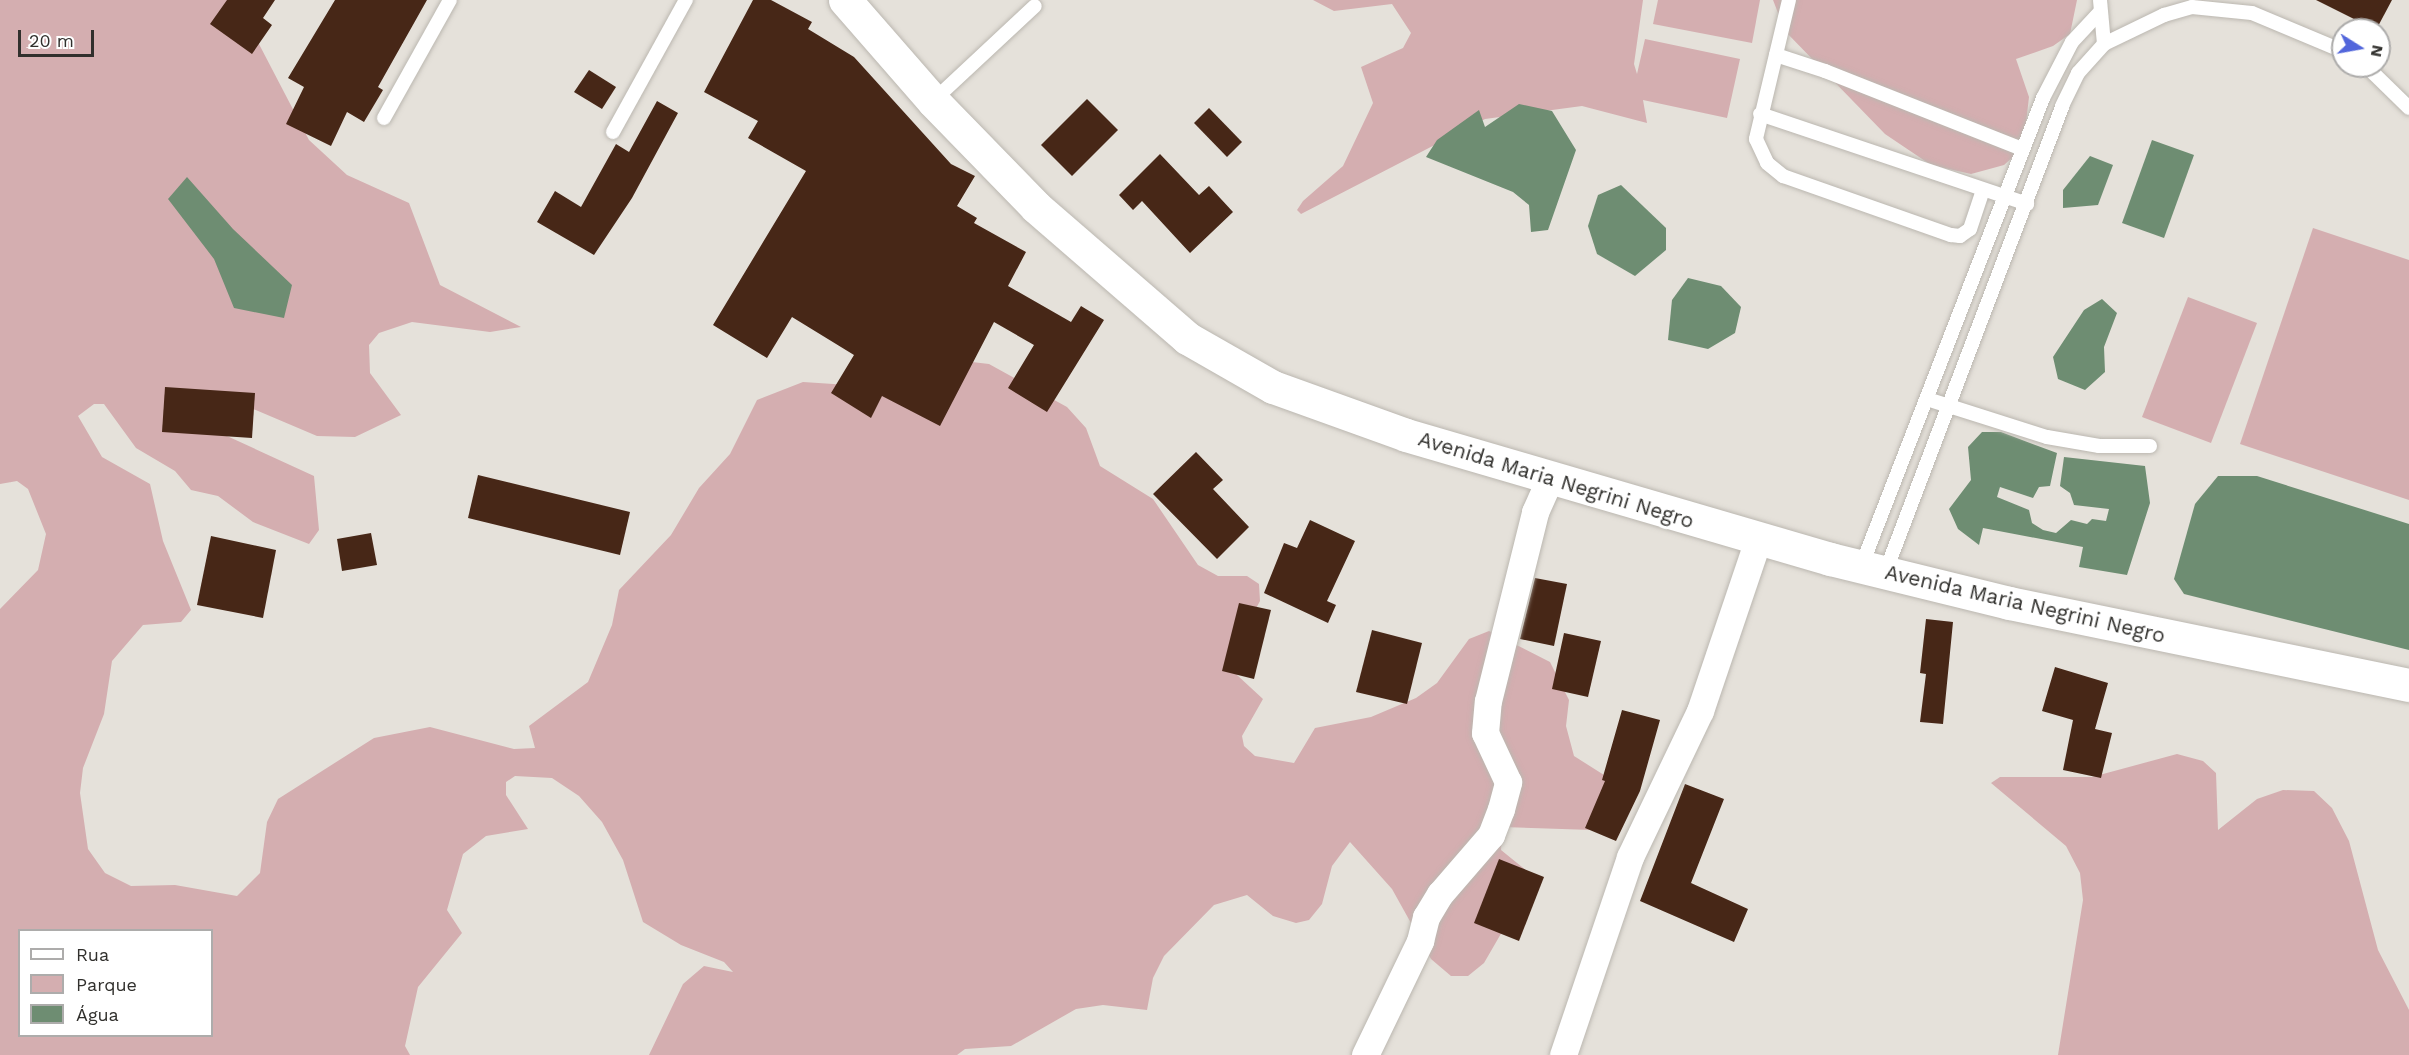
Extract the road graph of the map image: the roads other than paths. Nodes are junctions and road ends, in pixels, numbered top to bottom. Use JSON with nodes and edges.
{"nodes":[{"id":1,"x":450,"y":0,"type":"edge"},
{"id":2,"x":686,"y":0,"type":"edge"},
{"id":3,"x":845,"y":0,"type":"edge"},
{"id":4,"x":1789,"y":0,"type":"edge"},
{"id":5,"x":1035,"y":6,"type":"dead end"},
{"id":6,"x":2099,"y":6,"type":"edge"},
{"id":7,"x":2104,"y":44,"type":"junction"},
{"id":8,"x":2331,"y":46,"type":"edge"},
{"id":9,"x":1776,"y":55,"type":"junction"},
{"id":10,"x":2378,"y":78,"type":"edge"},
{"id":11,"x":933,"y":101,"type":"junction"},
{"id":12,"x":2409,"y":108,"type":"edge"},
{"id":13,"x":1760,"y":114,"type":"junction"},
{"id":14,"x":384,"y":118,"type":"dead end"},
{"id":15,"x":613,"y":132,"type":"dead end"},
{"id":16,"x":2022,"y":150,"type":"junction"},
{"id":17,"x":1983,"y":190,"type":"junction"},
{"id":18,"x":2002,"y":196,"type":"junction"},
{"id":19,"x":2027,"y":204,"type":"junction"},
{"id":20,"x":1927,"y":399,"type":"junction"},
{"id":21,"x":1950,"y":409,"type":"junction"},
{"id":22,"x":2150,"y":446,"type":"dead end"},
{"id":23,"x":1550,"y":478,"type":"junction"},
{"id":24,"x":1758,"y":540,"type":"junction"},
{"id":25,"x":1873,"y":570,"type":"junction"},
{"id":26,"x":2409,"y":685,"type":"edge"},
{"id":27,"x":1365,"y":1055,"type":"edge"},
{"id":28,"x":1563,"y":1055,"type":"edge"}],
"edges":[{"from":1,"to":14,"type":"lane"},
{"from":2,"to":15,"type":"lane"},
{"from":3,"to":11,"type":"street","name":"Avenida Maria Negrini Negro"},
{"from":4,"to":9,"type":"lane"},
{"from":5,"to":11,"type":"lane"},
{"from":6,"to":7,"type":"lane"},
{"from":6,"to":16,"type":"lane"},
{"from":7,"to":8,"type":"lane"},
{"from":7,"to":19,"type":"lane"},
{"from":9,"to":13,"type":"lane"},
{"from":9,"to":16,"type":"lane"},
{"from":10,"to":12,"type":"lane"},
{"from":11,"to":23,"type":"street","name":"Avenida Maria Negrini Negro"},
{"from":13,"to":17,"type":"lane"},
{"from":13,"to":17,"type":"lane"},
{"from":16,"to":18,"type":"lane"},
{"from":17,"to":18,"type":"lane"},
{"from":18,"to":19,"type":"lane"},
{"from":18,"to":20,"type":"lane"},
{"from":19,"to":21,"type":"lane"},
{"from":20,"to":21,"type":"lane"},
{"from":20,"to":25,"type":"lane"},
{"from":21,"to":22,"type":"lane"},
{"from":21,"to":25,"type":"lane"},
{"from":23,"to":24,"type":"street","name":"Avenida Maria Negrini Negro"},
{"from":23,"to":27,"type":"street"},
{"from":24,"to":25,"type":"street","name":"Avenida Maria Negrini Negro"},
{"from":24,"to":28,"type":"street"},
{"from":25,"to":26,"type":"street","name":"Avenida Maria Negrini Negro"}]}
